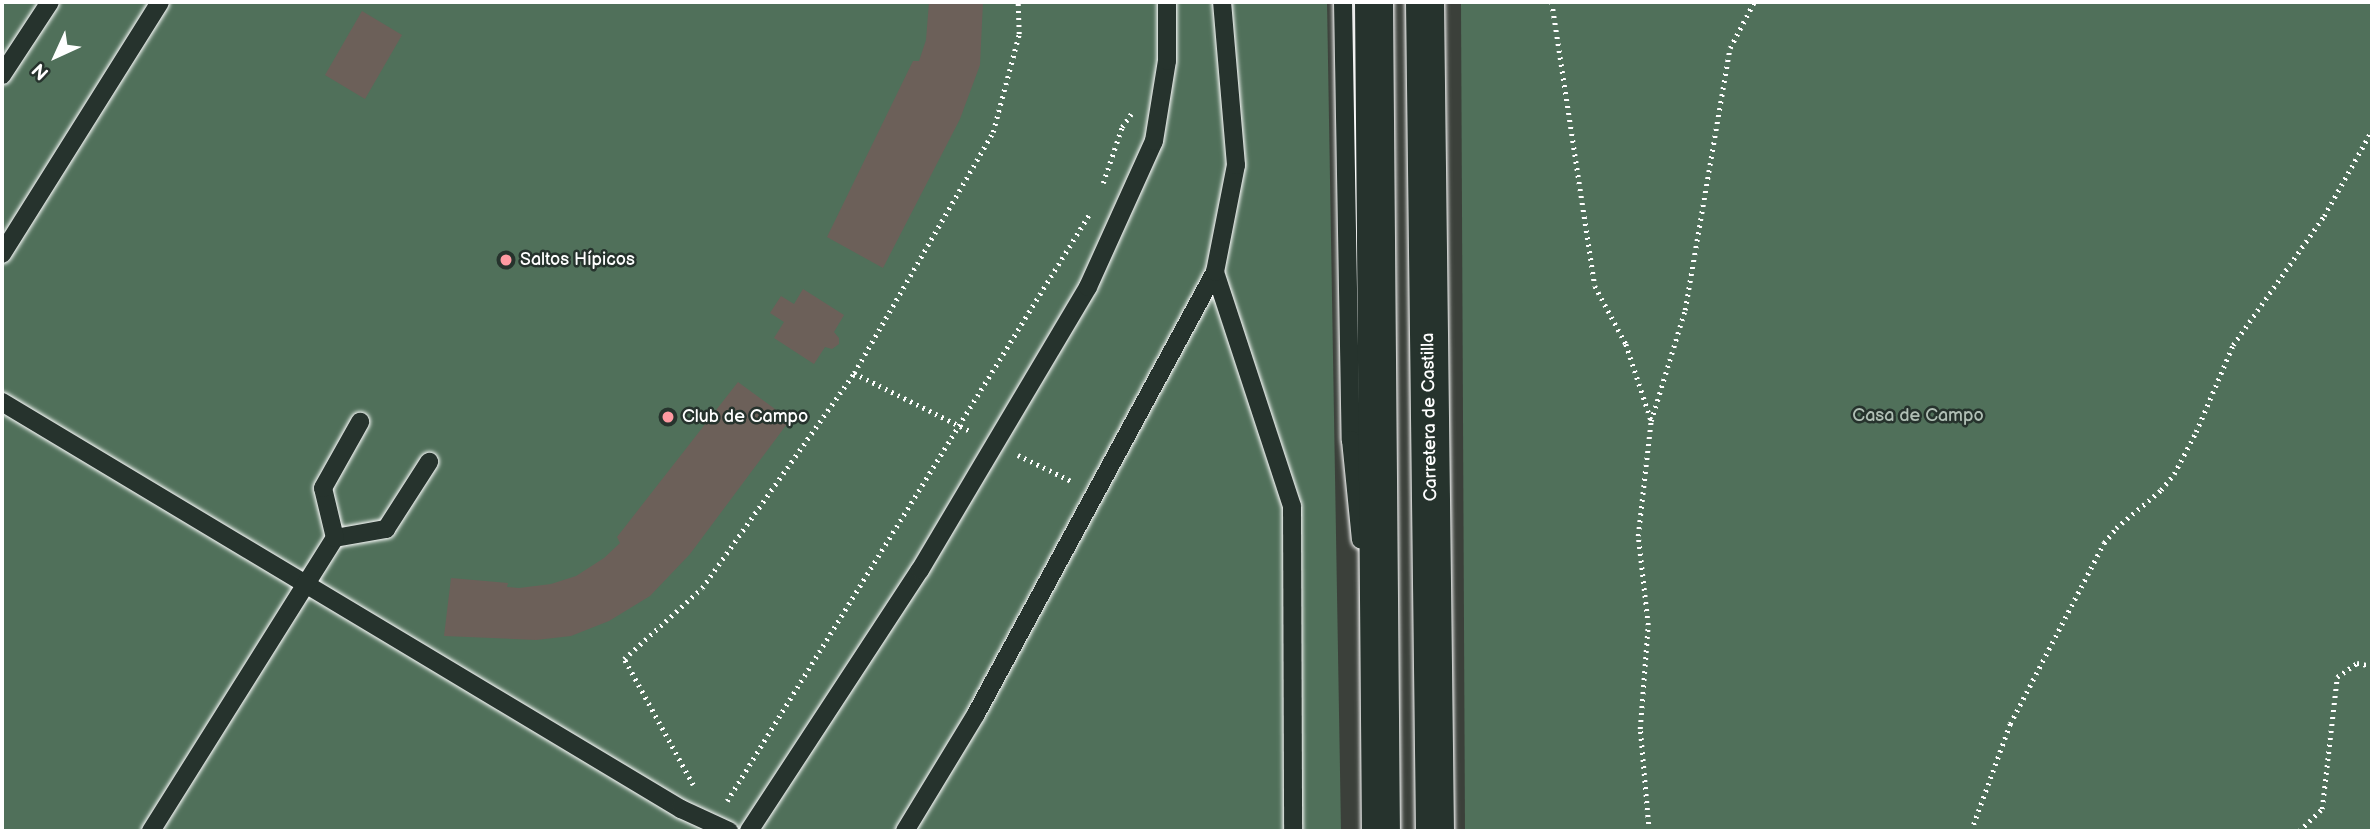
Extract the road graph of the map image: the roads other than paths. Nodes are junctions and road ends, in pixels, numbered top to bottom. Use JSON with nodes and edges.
{"nodes":[{"id":1,"x":50,"y":2,"type":"edge"},
{"id":2,"x":160,"y":2,"type":"edge"},
{"id":3,"x":1167,"y":2,"type":"edge"},
{"id":4,"x":1222,"y":2,"type":"edge"},
{"id":5,"x":1343,"y":2,"type":"edge"},
{"id":6,"x":1374,"y":2,"type":"edge"},
{"id":7,"x":1425,"y":2,"type":"edge"},
{"id":8,"x":2,"y":75,"type":"edge"},
{"id":9,"x":2,"y":254,"type":"edge"},
{"id":10,"x":1215,"y":272,"type":"junction"},
{"id":11,"x":2,"y":402,"type":"edge"},
{"id":12,"x":360,"y":422,"type":"dead end"},
{"id":13,"x":429,"y":462,"type":"dead end"},
{"id":14,"x":335,"y":538,"type":"junction"},
{"id":15,"x":307,"y":582,"type":"junction"},
{"id":16,"x":1380,"y":733,"type":"junction"},
{"id":17,"x":721,"y":827,"type":"edge"},
{"id":18,"x":151,"y":831,"type":"edge"},
{"id":19,"x":749,"y":831,"type":"edge"},
{"id":20,"x":905,"y":831,"type":"edge"},
{"id":21,"x":1293,"y":831,"type":"edge"},
{"id":22,"x":1381,"y":831,"type":"edge"},
{"id":23,"x":1435,"y":831,"type":"edge"}],
"edges":[{"from":1,"to":8,"type":"lane"},
{"from":2,"to":9,"type":"lane"},
{"from":3,"to":19,"type":"lane"},
{"from":4,"to":10,"type":"lane"},
{"from":5,"to":16,"type":"lane"},
{"from":6,"to":16,"type":"highway"},
{"from":7,"to":23,"type":"highway","name":"Carretera de Castilla"},
{"from":10,"to":20,"type":"lane"},
{"from":10,"to":21,"type":"lane"},
{"from":11,"to":15,"type":"lane"},
{"from":12,"to":14,"type":"lane"},
{"from":13,"to":14,"type":"lane"},
{"from":14,"to":15,"type":"lane"},
{"from":15,"to":17,"type":"lane"},
{"from":15,"to":18,"type":"lane"},
{"from":16,"to":22,"type":"highway"}]}
